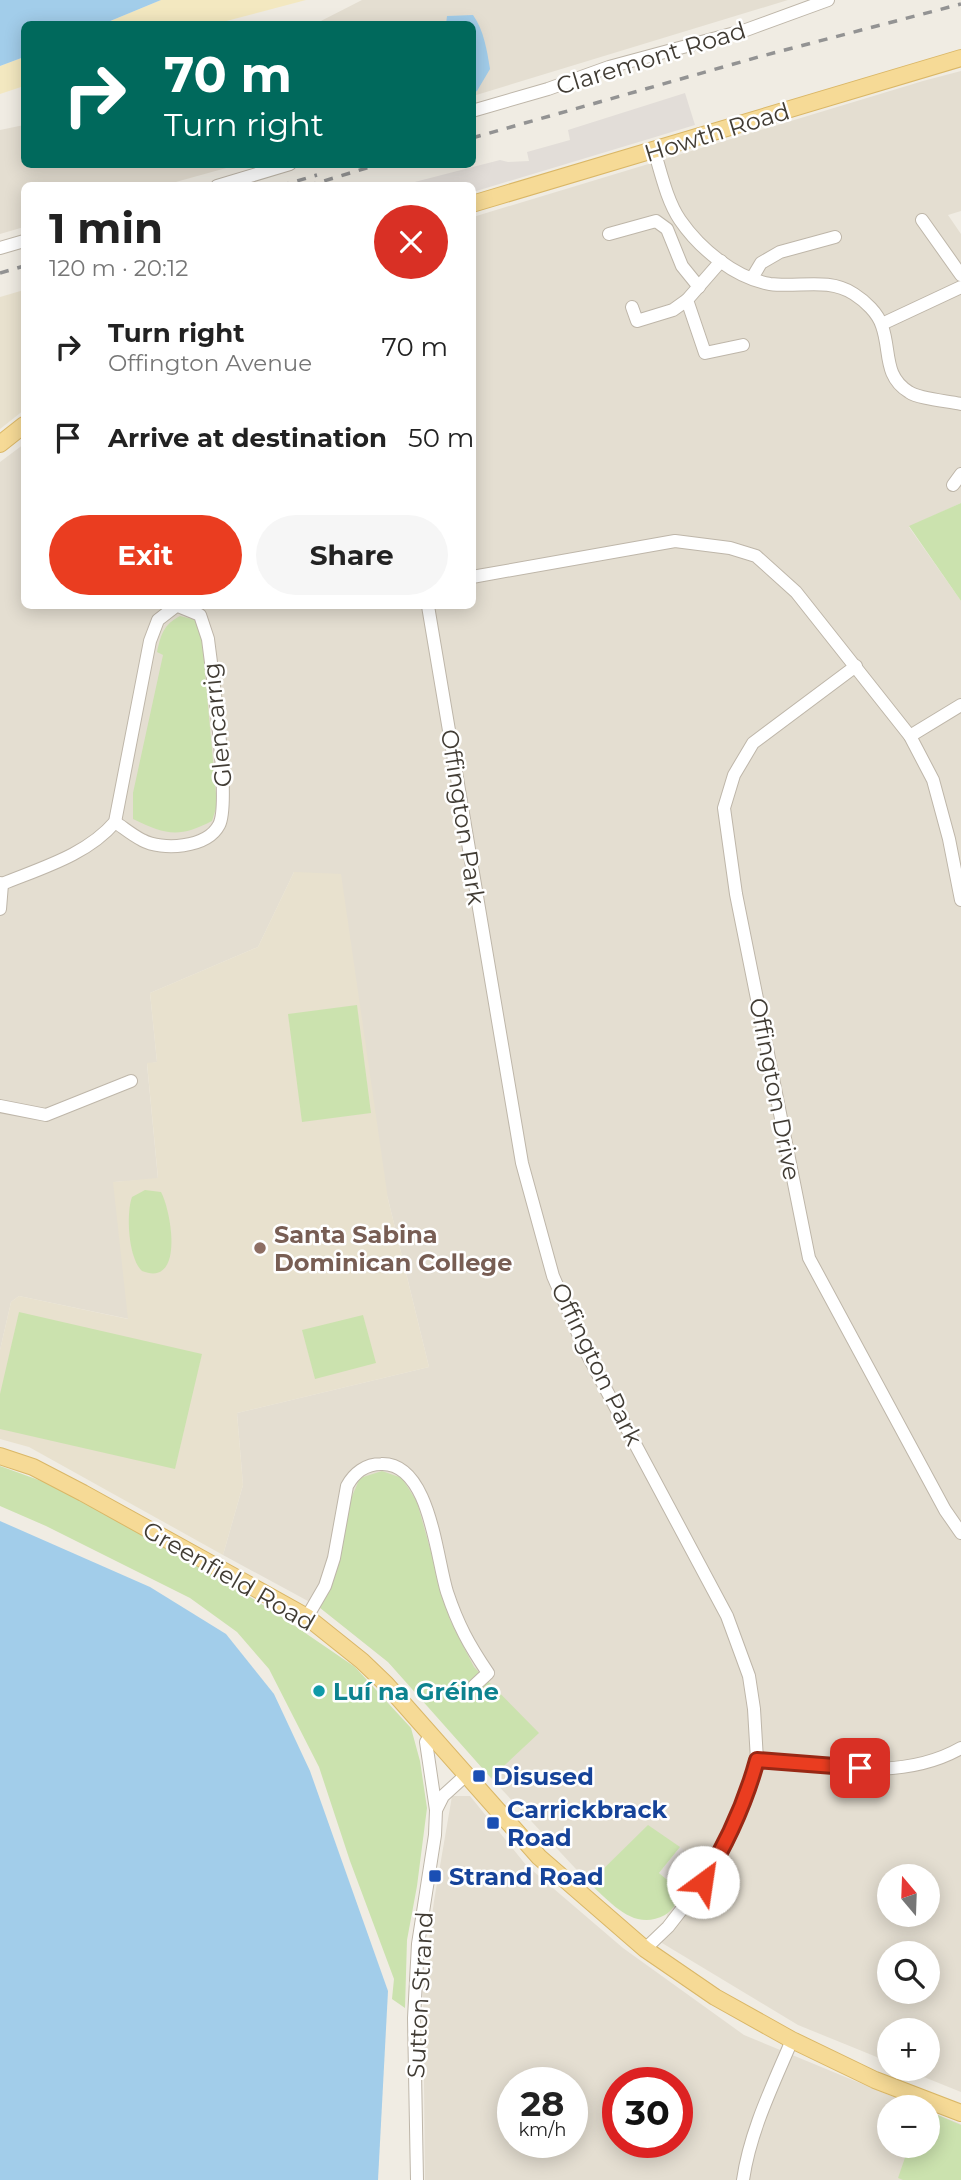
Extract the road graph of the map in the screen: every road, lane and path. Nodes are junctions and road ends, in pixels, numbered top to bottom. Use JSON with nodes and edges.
{"nodes":[{"id":1,"x":828,"y":0,"type":"edge"},
{"id":2,"x":961,"y":58,"type":"edge"},
{"id":3,"x":476,"y":110,"type":"edge"},
{"id":4,"x":654,"y":150,"type":"junction"},
{"id":5,"x":277,"y":168,"type":"edge"},
{"id":6,"x":230,"y":182,"type":"edge"},
{"id":7,"x":476,"y":203,"type":"edge"},
{"id":8,"x":922,"y":220,"type":"dead end"},
{"id":9,"x":609,"y":234,"type":"dead end"},
{"id":10,"x":835,"y":237,"type":"dead end"},
{"id":11,"x":21,"y":242,"type":"edge"},
{"id":12,"x":0,"y":248,"type":"edge"},
{"id":13,"x":722,"y":261,"type":"junction"},
{"id":14,"x":961,"y":275,"type":"edge"},
{"id":15,"x":752,"y":278,"type":"junction"},
{"id":16,"x":699,"y":287,"type":"junction"},
{"id":17,"x":961,"y":287,"type":"edge"},
{"id":18,"x":687,"y":300,"type":"junction"},
{"id":19,"x":632,"y":307,"type":"dead end"},
{"id":20,"x":882,"y":324,"type":"junction"},
{"id":21,"x":743,"y":345,"type":"dead end"},
{"id":22,"x":961,"y":404,"type":"edge"},
{"id":23,"x":21,"y":427,"type":"edge"},
{"id":24,"x":0,"y":444,"type":"edge"},
{"id":25,"x":961,"y":474,"type":"edge"},
{"id":26,"x":953,"y":485,"type":"dead end"},
{"id":27,"x":476,"y":576,"type":"edge"},
{"id":28,"x":173,"y":609,"type":"edge"},
{"id":29,"x":185,"y":609,"type":"edge"},
{"id":30,"x":429,"y":609,"type":"edge"},
{"id":31,"x":856,"y":666,"type":"junction"},
{"id":32,"x":961,"y":705,"type":"edge"},
{"id":33,"x":910,"y":737,"type":"junction"},
{"id":34,"x":115,"y":822,"type":"junction"},
{"id":35,"x":1,"y":883,"type":"edge"},
{"id":36,"x":961,"y":900,"type":"edge"},
{"id":37,"x":0,"y":909,"type":"edge"},
{"id":38,"x":131,"y":1082,"type":"dead end"},
{"id":39,"x":0,"y":1106,"type":"edge"},
{"id":40,"x":0,"y":1456,"type":"edge"},
{"id":41,"x":961,"y":1533,"type":"edge"},
{"id":42,"x":307,"y":1618,"type":"junction"},
{"id":43,"x":474,"y":1686,"type":"dead end"},
{"id":44,"x":432,"y":1734,"type":"junction"},
{"id":45,"x":961,"y":1748,"type":"edge"},
{"id":46,"x":757,"y":1760,"type":"junction"},
{"id":47,"x":466,"y":1775,"type":"junction"},
{"id":48,"x":436,"y":1810,"type":"junction"},
{"id":49,"x":645,"y":1949,"type":"junction"},
{"id":50,"x":792,"y":2040,"type":"junction"},
{"id":51,"x":961,"y":2113,"type":"edge"},
{"id":52,"x":417,"y":2180,"type":"edge"},
{"id":53,"x":743,"y":2180,"type":"edge"}],
"edges":[{"from":1,"to":3,"type":"street","name":"Claremont Road"},
{"from":2,"to":4,"type":"main road","name":"Howth Road"},
{"from":4,"to":7,"type":"main road","name":"Howth Road"},
{"from":4,"to":13,"type":"street"},
{"from":5,"to":6,"type":"street"},
{"from":8,"to":14,"type":"street"},
{"from":9,"to":16,"type":"street"},
{"from":10,"to":15,"type":"street"},
{"from":11,"to":12,"type":"street"},
{"from":13,"to":15,"type":"street"},
{"from":13,"to":16,"type":"street"},
{"from":15,"to":20,"type":"street"},
{"from":16,"to":18,"type":"street"},
{"from":17,"to":20,"type":"street"},
{"from":18,"to":19,"type":"street"},
{"from":18,"to":21,"type":"street"},
{"from":20,"to":22,"type":"street"},
{"from":23,"to":24,"type":"main road"},
{"from":25,"to":26,"type":"street"},
{"from":27,"to":31,"type":"street"},
{"from":28,"to":34,"type":"street","name":"Glencarrig"},
{"from":29,"to":34,"type":"street","name":"Glencarrig"},
{"from":30,"to":46,"type":"street","name":"Offington Park"},
{"from":31,"to":33,"type":"street"},
{"from":31,"to":41,"type":"street","name":"Offington Drive"},
{"from":32,"to":33,"type":"street"},
{"from":33,"to":36,"type":"street"},
{"from":34,"to":35,"type":"street"},
{"from":35,"to":37,"type":"street"},
{"from":38,"to":39,"type":"street"},
{"from":40,"to":42,"type":"main road","name":"Greenfield Road"},
{"from":42,"to":43,"type":"street"},
{"from":42,"to":44,"type":"main road","name":"Greenfield Road"},
{"from":44,"to":47,"type":"main road"},
{"from":44,"to":48,"type":"street","name":"Sutton Strand"},
{"from":45,"to":46,"type":"street"},
{"from":46,"to":49,"type":"street","name":"Offington Park"},
{"from":47,"to":48,"type":"street"},
{"from":47,"to":49,"type":"main road"},
{"from":48,"to":52,"type":"street","name":"Sutton Strand"},
{"from":49,"to":50,"type":"main road"},
{"from":50,"to":51,"type":"main road"},
{"from":50,"to":53,"type":"street"}]}
